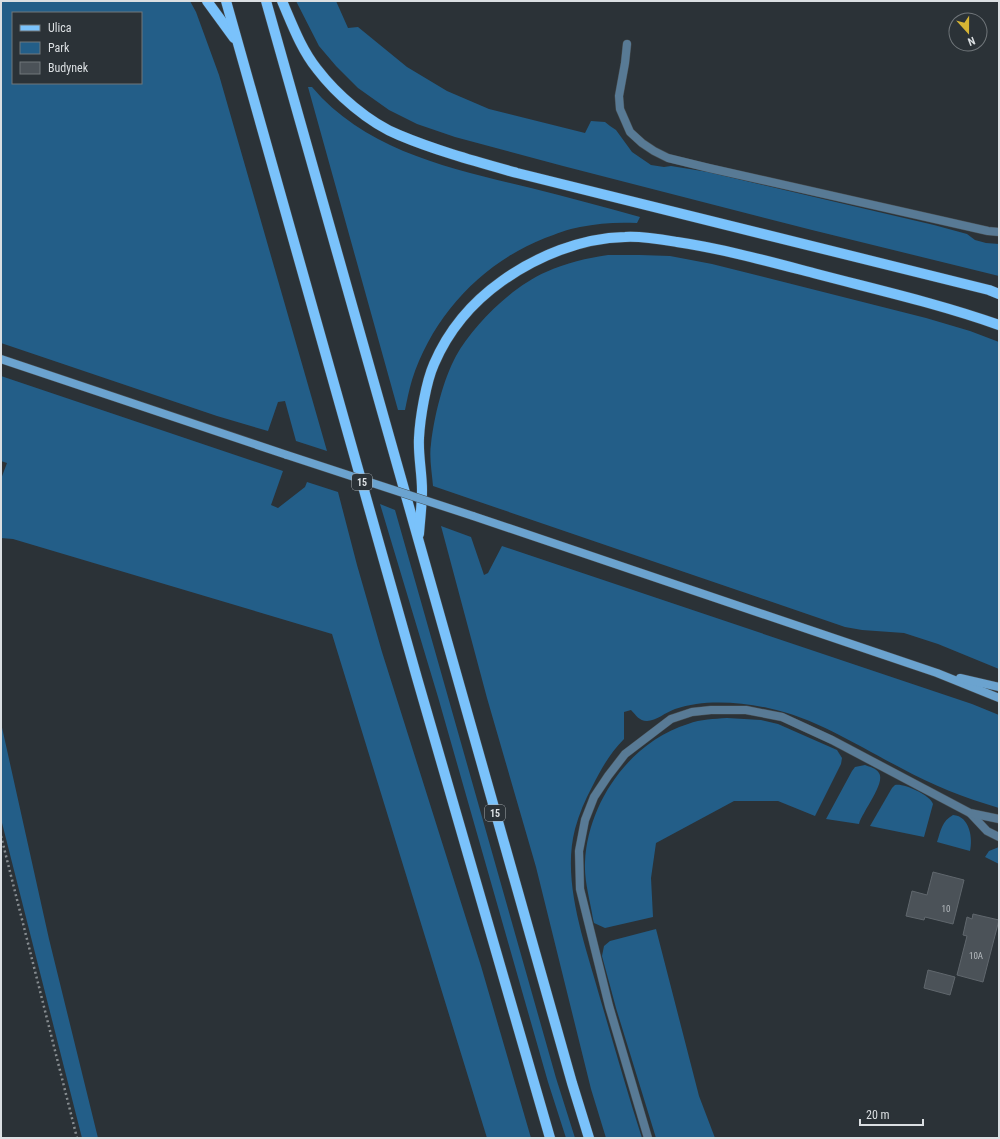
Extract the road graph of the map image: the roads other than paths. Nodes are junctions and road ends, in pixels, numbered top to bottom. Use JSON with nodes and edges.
{"nodes":[{"id":1,"x":207,"y":1,"type":"edge"},
{"id":2,"x":226,"y":1,"type":"edge"},
{"id":3,"x":266,"y":1,"type":"edge"},
{"id":4,"x":282,"y":1,"type":"edge"},
{"id":5,"x":238,"y":44,"type":"junction"},
{"id":6,"x":627,"y":44,"type":"dead end"},
{"id":7,"x":999,"y":232,"type":"edge"},
{"id":8,"x":999,"y":294,"type":"edge"},
{"id":9,"x":999,"y":325,"type":"edge"},
{"id":10,"x":1,"y":358,"type":"edge"},
{"id":11,"x":419,"y":542,"type":"junction"},
{"id":12,"x":937,"y":673,"type":"junction"},
{"id":13,"x":999,"y":687,"type":"edge"},
{"id":14,"x":999,"y":698,"type":"edge"},
{"id":15,"x":970,"y":813,"type":"junction"},
{"id":16,"x":999,"y":819,"type":"edge"},
{"id":17,"x":999,"y":837,"type":"edge"},
{"id":18,"x":550,"y":1138,"type":"edge"},
{"id":19,"x":589,"y":1138,"type":"edge"},
{"id":20,"x":648,"y":1138,"type":"edge"}],
"edges":[{"from":1,"to":5,"type":"main road"},
{"from":2,"to":5,"type":"main road","number":"15"},
{"from":3,"to":11,"type":"main road","number":"15"},
{"from":4,"to":8,"type":"main road"},
{"from":5,"to":18,"type":"main road","number":"15"},
{"from":6,"to":7,"type":"lane"},
{"from":9,"to":11,"type":"main road"},
{"from":10,"to":12,"type":"main road","bridge":true},
{"from":11,"to":19,"type":"main road","number":"15"},
{"from":12,"to":13,"type":"main road"},
{"from":12,"to":14,"type":"main road"},
{"from":15,"to":16,"type":"lane"},
{"from":15,"to":17,"type":"lane"},
{"from":15,"to":20,"type":"lane"}]}
